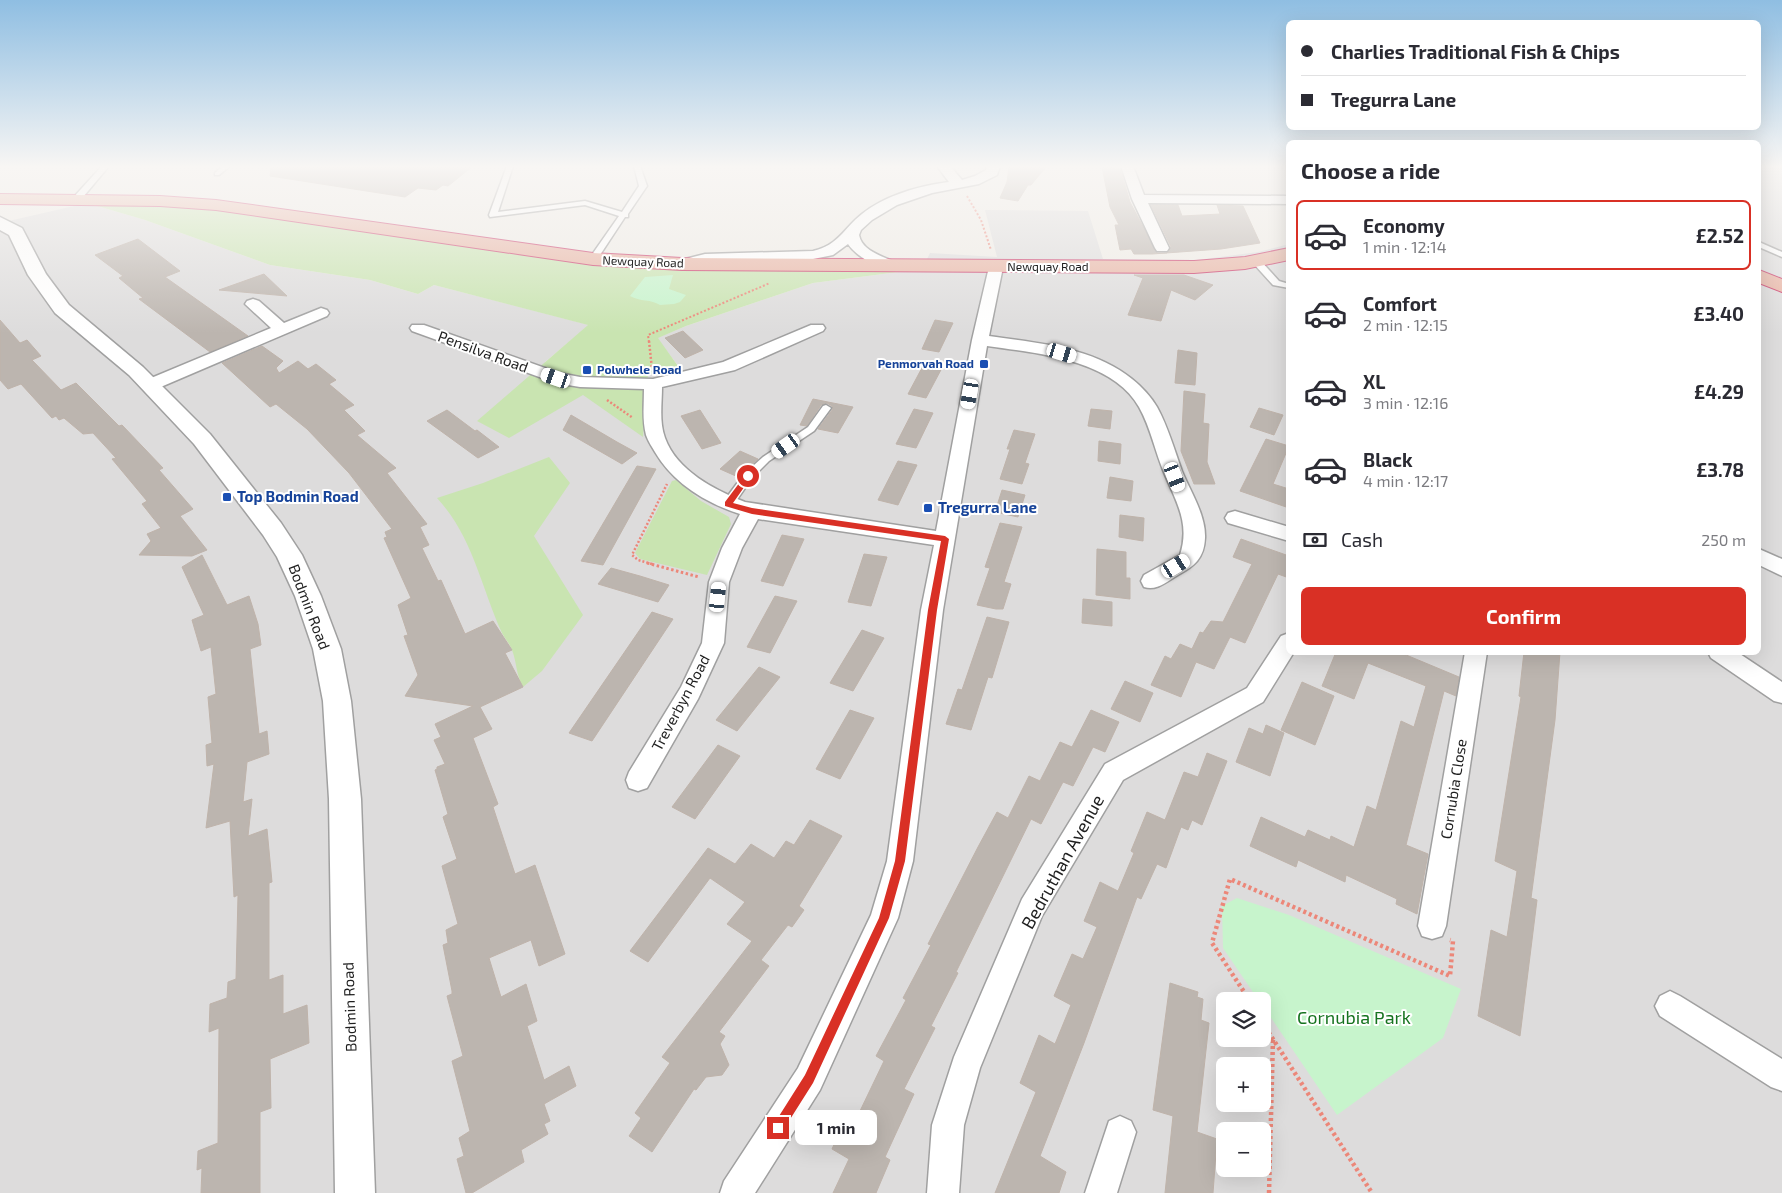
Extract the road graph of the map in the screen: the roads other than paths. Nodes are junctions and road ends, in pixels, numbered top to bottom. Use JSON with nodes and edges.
{"nodes":[{"id":1,"x":0,"y":222,"type":"edge"},
{"id":2,"x":331,"y":222,"type":"edge"},
{"id":3,"x":620,"y":222,"type":"edge"},
{"id":4,"x":863,"y":222,"type":"edge"},
{"id":5,"x":1149,"y":222,"type":"edge"},
{"id":6,"x":852,"y":237,"type":"junction"},
{"id":7,"x":1761,"y":245,"type":"edge"},
{"id":8,"x":1162,"y":248,"type":"dead end"},
{"id":9,"x":1286,"y":255,"type":"edge"},
{"id":10,"x":1782,"y":255,"type":"edge"},
{"id":11,"x":841,"y":259,"type":"junction"},
{"id":12,"x":594,"y":260,"type":"junction"},
{"id":13,"x":1256,"y":261,"type":"junction"},
{"id":14,"x":890,"y":265,"type":"junction"},
{"id":15,"x":996,"y":267,"type":"junction"},
{"id":16,"x":1761,"y":277,"type":"edge"},
{"id":17,"x":1286,"y":285,"type":"edge"},
{"id":18,"x":1782,"y":286,"type":"edge"},
{"id":19,"x":253,"y":304,"type":"dead end"},
{"id":20,"x":321,"y":312,"type":"dead end"},
{"id":21,"x":418,"y":328,"type":"dead end"},
{"id":22,"x":817,"y":328,"type":"dead end"},
{"id":23,"x":281,"y":329,"type":"junction"},
{"id":24,"x":980,"y":340,"type":"junction"},
{"id":25,"x":653,"y":384,"type":"junction"},
{"id":26,"x":150,"y":385,"type":"junction"},
{"id":27,"x":826,"y":408,"type":"dead end"},
{"id":28,"x":728,"y":504,"type":"junction"},
{"id":29,"x":752,"y":511,"type":"junction"},
{"id":30,"x":1235,"y":518,"type":"dead end"},
{"id":31,"x":1286,"y":533,"type":"edge"},
{"id":32,"x":945,"y":539,"type":"junction"},
{"id":33,"x":1761,"y":557,"type":"edge"},
{"id":34,"x":1782,"y":568,"type":"edge"},
{"id":35,"x":1151,"y":582,"type":"dead end"},
{"id":36,"x":1286,"y":647,"type":"edge"},
{"id":37,"x":1476,"y":655,"type":"edge"},
{"id":38,"x":1724,"y":655,"type":"edge"},
{"id":39,"x":1782,"y":694,"type":"edge"},
{"id":40,"x":638,"y":780,"type":"dead end"},
{"id":41,"x":1432,"y":926,"type":"road end"},
{"id":42,"x":1670,"y":1006,"type":"dead end"},
{"id":43,"x":1782,"y":1076,"type":"edge"},
{"id":44,"x":1120,"y":1132,"type":"dead end"},
{"id":45,"x":355,"y":1193,"type":"edge"},
{"id":46,"x":736,"y":1193,"type":"edge"},
{"id":47,"x":943,"y":1193,"type":"edge"},
{"id":48,"x":1101,"y":1193,"type":"edge"}],
"edges":[{"from":1,"to":26,"type":"street","name":"Bodmin Road"},
{"from":2,"to":12,"type":"highway","name":"Newquay Road"},
{"from":3,"to":12,"type":"lane"},
{"from":4,"to":6,"type":"street"},
{"from":5,"to":8,"type":"street"},
{"from":6,"to":11,"type":"street"},
{"from":6,"to":11,"type":"street"},
{"from":6,"to":14,"type":"street"},
{"from":7,"to":10,"type":"lane"},
{"from":9,"to":13,"type":"highway","name":"Newquay Road"},
{"from":11,"to":12,"type":"highway","name":"Newquay Road"},
{"from":11,"to":14,"type":"highway","name":"Newquay Road"},
{"from":13,"to":15,"type":"highway","name":"Newquay Road"},
{"from":13,"to":17,"type":"lane"},
{"from":14,"to":15,"type":"highway","name":"Newquay Road"},
{"from":15,"to":24,"type":"street"},
{"from":16,"to":18,"type":"highway"},
{"from":19,"to":23,"type":"street"},
{"from":20,"to":23,"type":"street"},
{"from":21,"to":25,"type":"street","name":"Pensilva Road"},
{"from":22,"to":25,"type":"street"},
{"from":23,"to":26,"type":"street"},
{"from":24,"to":32,"type":"street"},
{"from":24,"to":35,"type":"street"},
{"from":25,"to":28,"type":"street"},
{"from":26,"to":45,"type":"street","name":"Bodmin Road"},
{"from":27,"to":28,"type":"lane"},
{"from":28,"to":29,"type":"street"},
{"from":29,"to":32,"type":"street"},
{"from":29,"to":40,"type":"street","name":"Treverbyn Road"},
{"from":30,"to":31,"type":"street"},
{"from":32,"to":46,"type":"street"},
{"from":33,"to":34,"type":"street"},
{"from":36,"to":47,"type":"street","name":"Bedruthan Avenue"},
{"from":37,"to":41,"type":"street","name":"Cornubia Close"},
{"from":38,"to":39,"type":"street"},
{"from":42,"to":43,"type":"street"},
{"from":44,"to":48,"type":"street"}]}
